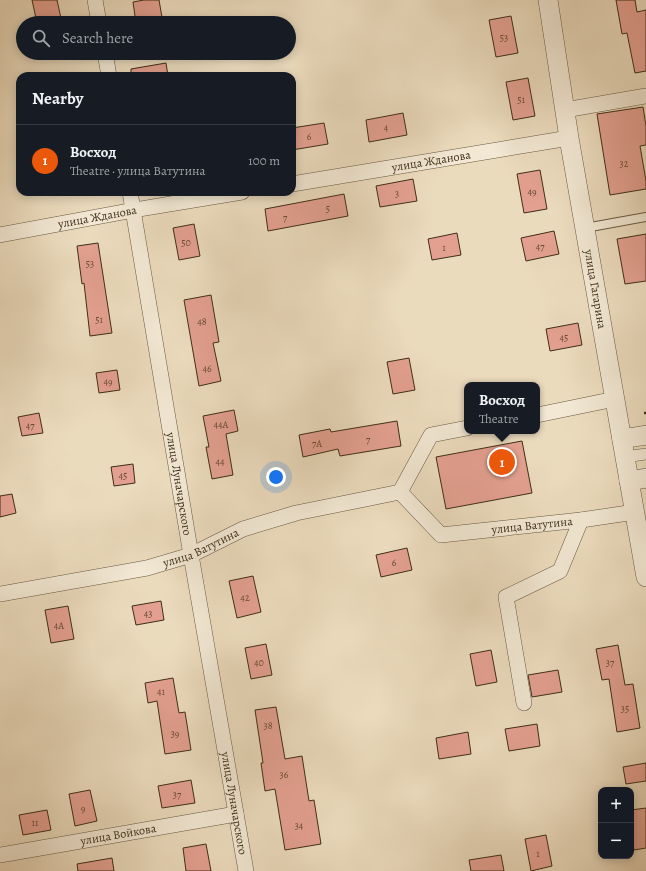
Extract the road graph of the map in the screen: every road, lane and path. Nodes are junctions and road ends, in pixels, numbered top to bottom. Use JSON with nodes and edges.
{"nodes":[{"id":1,"x":95,"y":0,"type":"edge"},
{"id":2,"x":548,"y":0,"type":"edge"},
{"id":3,"x":98,"y":16,"type":"edge"},
{"id":4,"x":106,"y":60,"type":"edge"},
{"id":5,"x":108,"y":72,"type":"edge"},
{"id":6,"x":646,"y":96,"type":"edge"},
{"id":7,"x":565,"y":110,"type":"junction"},
{"id":8,"x":569,"y":138,"type":"junction"},
{"id":9,"x":296,"y":183,"type":"edge"},
{"id":10,"x":131,"y":196,"type":"edge"},
{"id":11,"x":218,"y":196,"type":"edge"},
{"id":12,"x":134,"y":210,"type":"junction"},
{"id":13,"x":646,"y":217,"type":"edge"},
{"id":14,"x":585,"y":228,"type":"junction"},
{"id":15,"x":0,"y":235,"type":"edge"},
{"id":16,"x":615,"y":399,"type":"junction"},
{"id":17,"x":540,"y":414,"type":"edge"},
{"id":18,"x":464,"y":429,"type":"edge"},
{"id":19,"x":646,"y":435,"type":"edge"},
{"id":20,"x":624,"y":448,"type":"junction"},
{"id":21,"x":646,"y":454,"type":"edge"},
{"id":22,"x":638,"y":479,"type":"edge"},
{"id":23,"x":400,"y":492,"type":"junction"},
{"id":24,"x":635,"y":512,"type":"junction"},
{"id":25,"x":581,"y":520,"type":"junction"},
{"id":26,"x":191,"y":555,"type":"junction"},
{"id":27,"x":646,"y":577,"type":"edge"},
{"id":28,"x":0,"y":594,"type":"edge"},
{"id":29,"x":524,"y":704,"type":"dead end"},
{"id":30,"x":236,"y":814,"type":"junction"},
{"id":31,"x":0,"y":855,"type":"edge"},
{"id":32,"x":246,"y":871,"type":"edge"}],
"edges":[{"from":1,"to":3,"type":"street"},
{"from":2,"to":7,"type":"street","name":"улица Гагарина"},
{"from":4,"to":5,"type":"street"},
{"from":6,"to":7,"type":"street"},
{"from":7,"to":8,"type":"street","name":"улица Гагарина"},
{"from":8,"to":9,"type":"street","name":"улица Жданова"},
{"from":8,"to":14,"type":"street","name":"улица Гагарина"},
{"from":10,"to":12,"type":"street","name":"улица Луначарского"},
{"from":11,"to":12,"type":"street","name":"улица Жданова"},
{"from":12,"to":15,"type":"street","name":"улица Жданова"},
{"from":12,"to":26,"type":"street","name":"улица Луначарского"},
{"from":13,"to":14,"type":"lane"},
{"from":14,"to":16,"type":"street","name":"улица Гагарина"},
{"from":16,"to":17,"type":"street"},
{"from":16,"to":20,"type":"street","name":"улица Гагарина"},
{"from":18,"to":23,"type":"street"},
{"from":19,"to":20,"type":"street"},
{"from":20,"to":21,"type":"street"},
{"from":20,"to":22,"type":"street","name":"улица Гагарина"},
{"from":22,"to":24,"type":"street","name":"улица Гагарина"},
{"from":23,"to":25,"type":"street","name":"улица Ватутина"},
{"from":23,"to":26,"type":"street","name":"улица Ватутина"},
{"from":24,"to":25,"type":"street","name":"улица Ватутина"},
{"from":24,"to":27,"type":"street","name":"улица Гагарина"},
{"from":25,"to":29,"type":"street"},
{"from":26,"to":28,"type":"street","name":"улица Ватутина"},
{"from":26,"to":30,"type":"street","name":"улица Луначарского"},
{"from":30,"to":31,"type":"street","name":"улица Войкова"},
{"from":30,"to":32,"type":"street","name":"улица Луначарского"}]}
